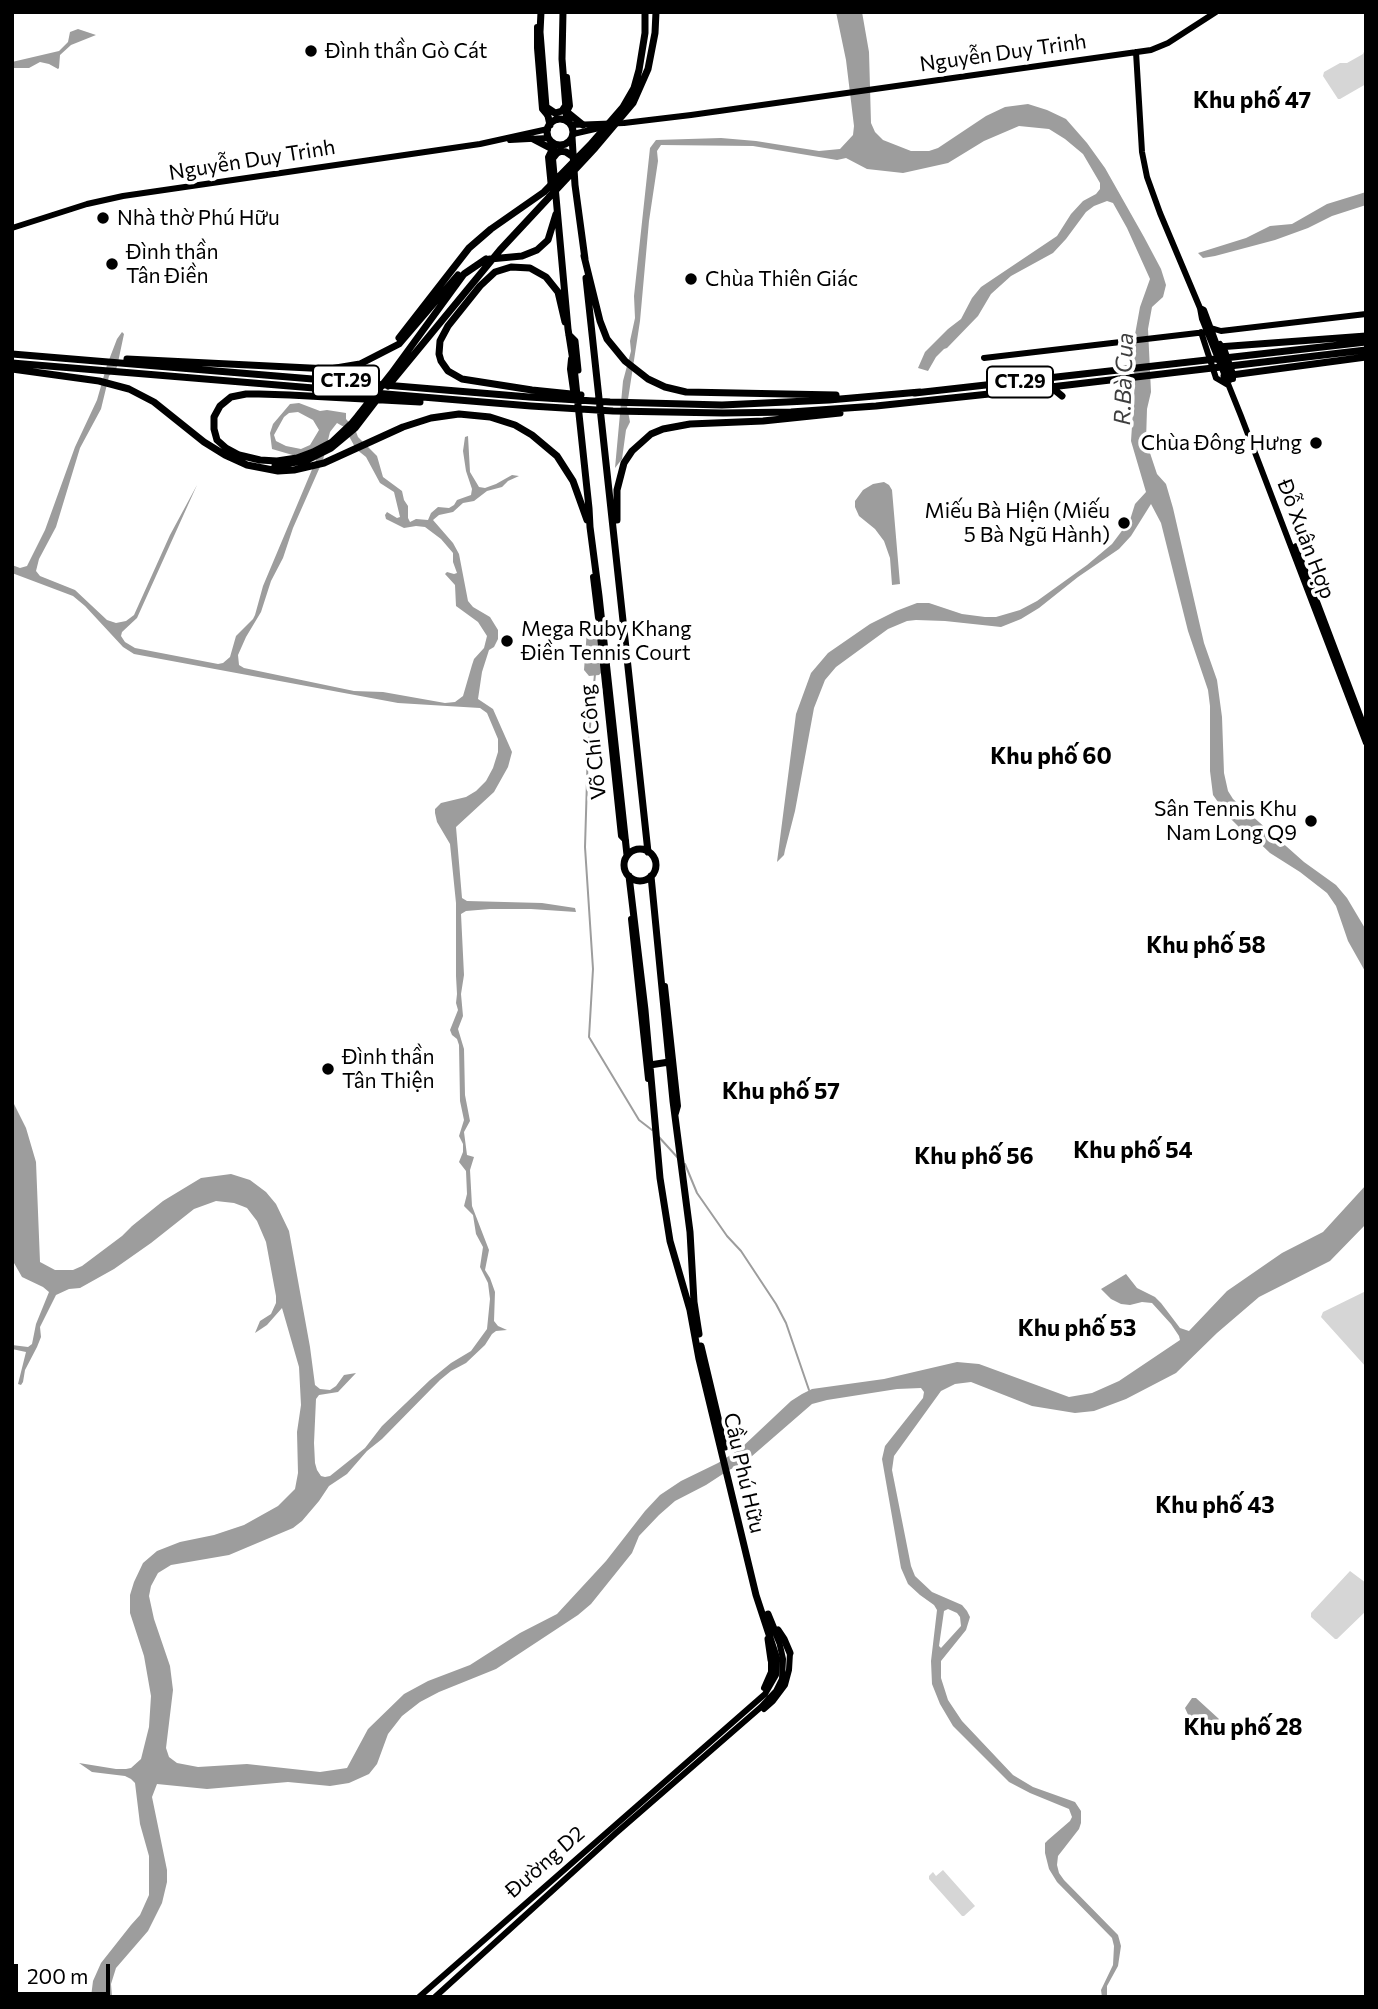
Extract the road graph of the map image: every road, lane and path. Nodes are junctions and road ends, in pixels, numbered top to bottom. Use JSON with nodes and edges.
{"nodes":[{"id":1,"x":645,"y":12,"type":"edge"},
{"id":2,"x":656,"y":12,"type":"edge"},
{"id":3,"x":1216,"y":12,"type":"edge"},
{"id":4,"x":563,"y":13,"type":"edge"},
{"id":5,"x":539,"y":16,"type":"edge"},
{"id":6,"x":648,"y":50,"type":"junction"},
{"id":7,"x":1138,"y":53,"type":"junction"},
{"id":8,"x":546,"y":111,"type":"junction"},
{"id":9,"x":568,"y":116,"type":"junction"},
{"id":10,"x":624,"y":123,"type":"junction"},
{"id":11,"x":583,"y":125,"type":"junction"},
{"id":12,"x":549,"y":127,"type":"junction"},
{"id":13,"x":573,"y":136,"type":"junction"},
{"id":14,"x":533,"y":139,"type":"junction"},
{"id":15,"x":501,"y":141,"type":"junction"},
{"id":16,"x":551,"y":143,"type":"junction"},
{"id":17,"x":572,"y":152,"type":"junction"},
{"id":18,"x":553,"y":159,"type":"junction"},
{"id":19,"x":556,"y":198,"type":"junction"},
{"id":20,"x":557,"y":210,"type":"junction"},
{"id":21,"x":12,"y":228,"type":"edge"},
{"id":22,"x":584,"y":256,"type":"junction"},
{"id":23,"x":486,"y":259,"type":"junction"},
{"id":24,"x":587,"y":290,"type":"junction"},
{"id":25,"x":1200,"y":308,"type":"junction"},
{"id":26,"x":1366,"y":314,"type":"edge"},
{"id":27,"x":568,"y":332,"type":"junction"},
{"id":28,"x":1366,"y":336,"type":"edge"},
{"id":29,"x":1213,"y":338,"type":"junction"},
{"id":30,"x":1366,"y":342,"type":"edge"},
{"id":31,"x":1366,"y":350,"type":"edge"},
{"id":32,"x":386,"y":351,"type":"junction"},
{"id":33,"x":1318,"y":351,"type":"junction"},
{"id":34,"x":12,"y":354,"type":"edge"},
{"id":35,"x":571,"y":357,"type":"junction"},
{"id":36,"x":1366,"y":357,"type":"edge"},
{"id":37,"x":984,"y":358,"type":"dead end"},
{"id":38,"x":12,"y":363,"type":"edge"},
{"id":39,"x":12,"y":369,"type":"edge"},
{"id":40,"x":1121,"y":374,"type":"junction"},
{"id":41,"x":1229,"y":379,"type":"junction"},
{"id":42,"x":1051,"y":387,"type":"junction"},
{"id":43,"x":883,"y":395,"type":"junction"},
{"id":44,"x":1062,"y":396,"type":"dead end"},
{"id":45,"x":679,"y":404,"type":"junction"},
{"id":46,"x":531,"y":406,"type":"junction"},
{"id":47,"x":874,"y":408,"type":"junction"},
{"id":48,"x":723,"y":409,"type":"junction"},
{"id":49,"x":354,"y":425,"type":"junction"},
{"id":50,"x":346,"y":433,"type":"junction"},
{"id":51,"x":247,"y":465,"type":"junction"},
{"id":52,"x":588,"y":499,"type":"junction"},
{"id":53,"x":611,"y":512,"type":"junction"},
{"id":54,"x":590,"y":527,"type":"junction"},
{"id":55,"x":621,"y":603,"type":"junction"},
{"id":56,"x":1335,"y":658,"type":"junction"},
{"id":57,"x":1366,"y":731,"type":"edge"},
{"id":58,"x":1366,"y":743,"type":"edge"},
{"id":59,"x":626,"y":841,"type":"junction"},
{"id":60,"x":648,"y":846,"type":"junction"},
{"id":61,"x":627,"y":853,"type":"junction"},
{"id":62,"x":652,"y":877,"type":"junction"},
{"id":63,"x":629,"y":878,"type":"junction"},
{"id":64,"x":652,"y":889,"type":"junction"},
{"id":65,"x":630,"y":890,"type":"junction"},
{"id":66,"x":670,"y":1062,"type":"junction"},
{"id":67,"x":650,"y":1065,"type":"junction"},
{"id":68,"x":650,"y":1083,"type":"junction"},
{"id":69,"x":676,"y":1113,"type":"junction"},
{"id":70,"x":702,"y":1358,"type":"junction"},
{"id":71,"x":767,"y":1620,"type":"junction"},
{"id":72,"x":779,"y":1641,"type":"joint"},
{"id":73,"x":790,"y":1653,"type":"joint"},
{"id":74,"x":774,"y":1659,"type":"joint"},
{"id":75,"x":688,"y":1760,"type":"junction"},
{"id":76,"x":701,"y":1761,"type":"junction"},
{"id":77,"x":694,"y":1767,"type":"junction"},
{"id":78,"x":602,"y":1841,"type":"junction"},
{"id":79,"x":419,"y":1997,"type":"edge"},
{"id":80,"x":436,"y":1997,"type":"edge"}],
"edges":[{"from":1,"to":6,"type":"highway"},
{"from":2,"to":6,"type":"highway"},
{"from":3,"to":7,"type":"main road","name":"Nguyễn Duy Trinh"},
{"from":4,"to":9,"type":"highway"},
{"from":5,"to":8,"type":"highway"},
{"from":6,"to":32,"type":"highway"},
{"from":6,"to":49,"type":"highway"},
{"from":7,"to":10,"type":"main road","name":"Nguyễn Duy Trinh"},
{"from":7,"to":25,"type":"main road","name":"Đỗ Xuân Hợp"},
{"from":8,"to":9,"type":"highway"},
{"from":8,"to":12,"type":"highway"},
{"from":9,"to":11,"type":"highway"},
{"from":9,"to":11,"type":"main road"},
{"from":9,"to":12,"type":"highway"},
{"from":9,"to":13,"type":"highway"},
{"from":10,"to":11,"type":"main road"},
{"from":10,"to":13,"type":"main road"},
{"from":12,"to":15,"type":"main road","name":"Nguyễn Duy Trinh"},
{"from":12,"to":16,"type":"highway"},
{"from":13,"to":16,"type":"highway"},
{"from":13,"to":17,"type":"highway","name":"Võ Chí Công"},
{"from":14,"to":15,"type":"main road","name":"Nguyễn Duy Trinh"},
{"from":14,"to":16,"type":"highway"},
{"from":14,"to":16,"type":"main road","name":"Nguyễn Duy Trinh"},
{"from":15,"to":21,"type":"main road","name":"Nguyễn Duy Trinh"},
{"from":16,"to":17,"type":"highway"},
{"from":16,"to":18,"type":"highway","name":"Võ Chí Công"},
{"from":16,"to":19,"type":"main road","name":"Võ Chí Công"},
{"from":17,"to":18,"type":"highway"},
{"from":17,"to":22,"type":"highway","name":"Võ Chí Công"},
{"from":18,"to":19,"type":"highway","name":"Võ Chí Công"},
{"from":19,"to":20,"type":"highway","name":"Võ Chí Công"},
{"from":20,"to":23,"type":"highway"},
{"from":20,"to":27,"type":"highway","name":"Võ Chí Công"},
{"from":22,"to":24,"type":"highway","name":"Võ Chí Công"},
{"from":22,"to":43,"type":"highway"},
{"from":23,"to":32,"type":"highway"},
{"from":23,"to":49,"type":"highway"},
{"from":24,"to":53,"type":"highway","name":"Võ Chí Công"},
{"from":24,"to":53,"type":"main road","name":"Võ Chí Công"},
{"from":25,"to":29,"type":"main road","name":"Đỗ Xuân Hợp"},
{"from":25,"to":29,"type":"main road","name":"Đỗ Xuân Hợp"},
{"from":26,"to":29,"type":"main road"},
{"from":27,"to":35,"type":"highway","name":"Võ Chí Công"},
{"from":27,"to":45,"type":"highway"},
{"from":27,"to":52,"type":"highway","name":"Võ Chí Công"},
{"from":28,"to":29,"type":"highway"},
{"from":29,"to":37,"type":"main road"},
{"from":29,"to":41,"type":"main road"},
{"from":29,"to":41,"type":"main road","name":"Đỗ Xuân Hợp"},
{"from":30,"to":33,"type":"highway","number":"CT.29"},
{"from":31,"to":33,"type":"highway","number":"CT.29"},
{"from":32,"to":34,"type":"highway"},
{"from":33,"to":40,"type":"highway","number":"CT.29"},
{"from":34,"to":45,"type":"highway","number":"CT.29"},
{"from":35,"to":52,"type":"highway","name":"Võ Chí Công"},
{"from":35,"to":54,"type":"main road","name":"Võ Chí Công"},
{"from":36,"to":41,"type":"highway"},
{"from":38,"to":46,"type":"highway","number":"CT.29"},
{"from":39,"to":51,"type":"highway"},
{"from":40,"to":42,"type":"highway","number":"CT.29"},
{"from":40,"to":43,"type":"highway","number":"CT.29"},
{"from":41,"to":56,"type":"main road","name":"Đỗ Xuân Hợp"},
{"from":42,"to":44,"type":"highway"},
{"from":42,"to":47,"type":"highway","number":"CT.29"},
{"from":43,"to":48,"type":"highway","number":"CT.29"},
{"from":45,"to":48,"type":"highway","number":"CT.29"},
{"from":46,"to":48,"type":"highway","number":"CT.29"},
{"from":46,"to":50,"type":"highway"},
{"from":47,"to":48,"type":"highway","number":"CT.29"},
{"from":47,"to":55,"type":"highway"},
{"from":49,"to":50,"type":"highway"},
{"from":50,"to":51,"type":"highway"},
{"from":51,"to":54,"type":"highway"},
{"from":52,"to":54,"type":"highway","name":"Võ Chí Công"},
{"from":53,"to":55,"type":"highway","name":"Võ Chí Công"},
{"from":54,"to":59,"type":"highway","name":"Võ Chí Công"},
{"from":55,"to":60,"type":"highway","name":"Võ Chí Công"},
{"from":56,"to":57,"type":"main road","name":"Đỗ Xuân Hợp"},
{"from":56,"to":58,"type":"main road","name":"Đỗ Xuân Hợp"},
{"from":59,"to":60,"type":"highway"},
{"from":59,"to":61,"type":"highway","name":"Võ Chí Công"},
{"from":60,"to":61,"type":"highway"},
{"from":60,"to":62,"type":"highway"},
{"from":61,"to":63,"type":"highway"},
{"from":62,"to":63,"type":"highway"},
{"from":62,"to":64,"type":"highway"},
{"from":63,"to":65,"type":"highway"},
{"from":64,"to":65,"type":"highway"},
{"from":64,"to":66,"type":"highway"},
{"from":64,"to":69,"type":"main road"},
{"from":65,"to":67,"type":"highway"},
{"from":65,"to":68,"type":"main road"},
{"from":66,"to":67,"type":"highway"},
{"from":66,"to":69,"type":"highway"},
{"from":67,"to":68,"type":"highway"},
{"from":68,"to":70,"type":"highway"},
{"from":69,"to":70,"type":"highway"},
{"from":70,"to":71,"type":"highway","name":"Cầu Phú Hữu"},
{"from":71,"to":72,"type":"highway"},
{"from":71,"to":73,"type":"highway"},
{"from":71,"to":74,"type":"highway"},
{"from":72,"to":76,"type":"main road","name":"Đường D2"},
{"from":73,"to":76,"type":"main road","name":"Đường D2"},
{"from":74,"to":75,"type":"main road","name":"Đường D2"},
{"from":75,"to":77,"type":"main road"},
{"from":75,"to":78,"type":"main road","name":"Đường D2"},
{"from":76,"to":77,"type":"main road","name":"Đường D2"},
{"from":77,"to":78,"type":"main road","name":"Đường D2"},
{"from":78,"to":79,"type":"main road","name":"Đường D2"},
{"from":78,"to":80,"type":"main road","name":"Đường D2"}]}
